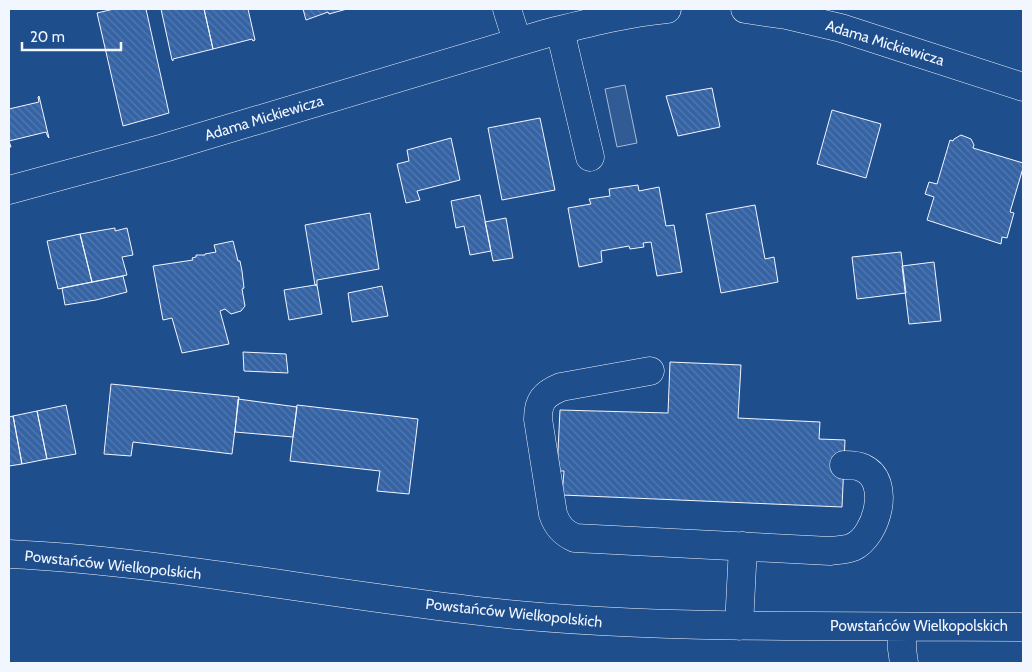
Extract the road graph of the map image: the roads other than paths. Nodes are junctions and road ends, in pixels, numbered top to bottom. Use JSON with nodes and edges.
{"nodes":[{"id":1,"x":507,"y":9,"type":"edge"},
{"id":2,"x":667,"y":9,"type":"edge"},
{"id":3,"x":745,"y":9,"type":"edge"},
{"id":4,"x":560,"y":30,"type":"junction"},
{"id":5,"x":517,"y":42,"type":"junction"},
{"id":6,"x":1023,"y":86,"type":"edge"},
{"id":7,"x":590,"y":157,"type":"dead end"},
{"id":8,"x":9,"y":190,"type":"edge"},
{"id":9,"x":650,"y":371,"type":"dead end"},
{"id":10,"x":844,"y":465,"type":"dead end"},
{"id":11,"x":742,"y":546,"type":"junction"},
{"id":12,"x":9,"y":554,"type":"edge"},
{"id":13,"x":739,"y":626,"type":"junction"},
{"id":14,"x":902,"y":627,"type":"junction"},
{"id":15,"x":1023,"y":627,"type":"edge"},
{"id":16,"x":904,"y":663,"type":"edge"}],
"edges":[{"from":1,"to":5,"type":"street"},
{"from":2,"to":4,"type":"street","name":"Adama Mickiewicza"},
{"from":3,"to":6,"type":"street","name":"Adama Mickiewicza"},
{"from":4,"to":5,"type":"street","name":"Adama Mickiewicza"},
{"from":4,"to":7,"type":"street"},
{"from":5,"to":8,"type":"street","name":"Adama Mickiewicza"},
{"from":9,"to":11,"type":"street"},
{"from":10,"to":11,"type":"street"},
{"from":11,"to":13,"type":"street"},
{"from":12,"to":13,"type":"street","name":"Powstańców Wielkopolskich"},
{"from":13,"to":14,"type":"street","name":"Powstańców Wielkopolskich"},
{"from":14,"to":15,"type":"street","name":"Powstańców Wielkopolskich"},
{"from":14,"to":16,"type":"street"}]}
